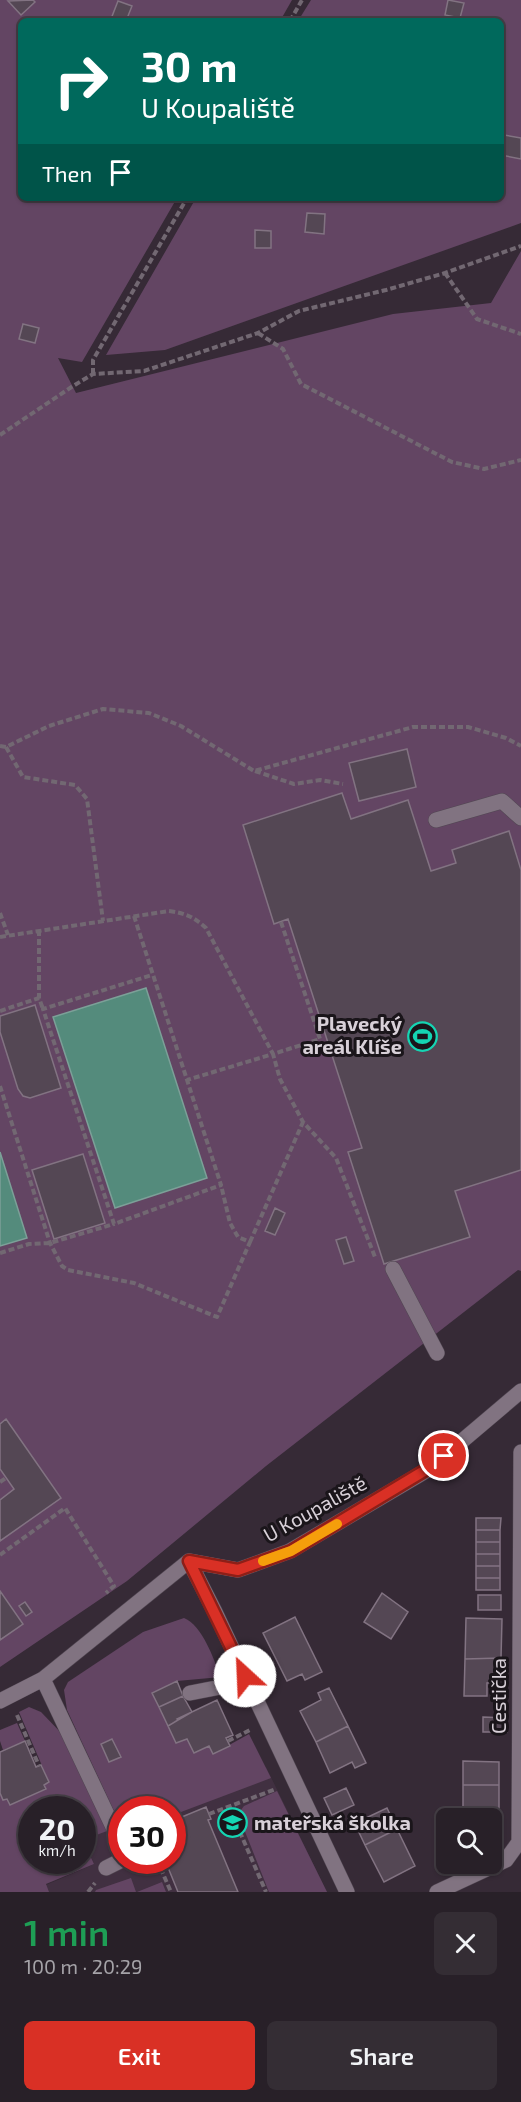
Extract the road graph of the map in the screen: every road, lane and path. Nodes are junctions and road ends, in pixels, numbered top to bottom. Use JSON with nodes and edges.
{"nodes":[{"id":1,"x":302,"y":0,"type":"edge"},
{"id":2,"x":292,"y":18,"type":"edge"},
{"id":3,"x":185,"y":201,"type":"edge"},
{"id":4,"x":521,"y":246,"type":"edge"},
{"id":5,"x":446,"y":273,"type":"junction"},
{"id":6,"x":258,"y":333,"type":"junction"},
{"id":7,"x":521,"y":334,"type":"edge"},
{"id":8,"x":93,"y":374,"type":"junction"},
{"id":9,"x":0,"y":435,"type":"edge"},
{"id":10,"x":521,"y":460,"type":"edge"},
{"id":11,"x":0,"y":746,"type":"edge"},
{"id":12,"x":521,"y":746,"type":"edge"},
{"id":13,"x":6,"y":747,"type":"junction"},
{"id":14,"x":254,"y":771,"type":"junction"},
{"id":15,"x":343,"y":784,"type":"dead end"},
{"id":16,"x":521,"y":818,"type":"edge"},
{"id":17,"x":436,"y":820,"type":"dead end"},
{"id":18,"x":0,"y":913,"type":"edge"},
{"id":19,"x":134,"y":916,"type":"junction"},
{"id":20,"x":103,"y":921,"type":"junction"},
{"id":21,"x":280,"y":922,"type":"dead end"},
{"id":22,"x":39,"y":930,"type":"junction"},
{"id":23,"x":8,"y":935,"type":"junction"},
{"id":24,"x":0,"y":937,"type":"edge"},
{"id":25,"x":152,"y":975,"type":"junction"},
{"id":26,"x":39,"y":998,"type":"junction"},
{"id":27,"x":43,"y":1009,"type":"junction"},
{"id":28,"x":0,"y":1011,"type":"edge"},
{"id":29,"x":273,"y":1054,"type":"junction"},
{"id":30,"x":187,"y":1080,"type":"junction"},
{"id":31,"x":0,"y":1086,"type":"edge"},
{"id":32,"x":303,"y":1122,"type":"junction"},
{"id":33,"x":221,"y":1185,"type":"junction"},
{"id":34,"x":114,"y":1224,"type":"junction"},
{"id":35,"x":250,"y":1242,"type":"junction"},
{"id":36,"x":50,"y":1243,"type":"junction"},
{"id":37,"x":0,"y":1253,"type":"edge"},
{"id":38,"x":393,"y":1269,"type":"joint"},
{"id":39,"x":437,"y":1353,"type":"dead end"},
{"id":40,"x":521,"y":1391,"type":"edge"},
{"id":41,"x":521,"y":1452,"type":"edge"},
{"id":42,"x":6,"y":1478,"type":"dead end"},
{"id":43,"x":0,"y":1482,"type":"edge"},
{"id":44,"x":0,"y":1555,"type":"edge"},
{"id":45,"x":189,"y":1561,"type":"junction"},
{"id":46,"x":106,"y":1593,"type":"dead end"},
{"id":47,"x":245,"y":1676,"type":"junction"},
{"id":48,"x":43,"y":1679,"type":"junction"},
{"id":49,"x":190,"y":1693,"type":"dead end"},
{"id":50,"x":0,"y":1701,"type":"edge"},
{"id":51,"x":15,"y":1712,"type":"dead end"},
{"id":52,"x":251,"y":1729,"type":"dead end"},
{"id":53,"x":228,"y":1741,"type":"dead end"},
{"id":54,"x":39,"y":1766,"type":"dead end"},
{"id":55,"x":279,"y":1788,"type":"dead end"},
{"id":56,"x":229,"y":1807,"type":"junction"},
{"id":57,"x":209,"y":1814,"type":"dead end"},
{"id":58,"x":108,"y":1816,"type":"edge"},
{"id":59,"x":163,"y":1874,"type":"edge"},
{"id":60,"x":171,"y":1892,"type":"edge"},
{"id":61,"x":266,"y":1892,"type":"edge"},
{"id":62,"x":347,"y":1892,"type":"edge"},
{"id":63,"x":436,"y":1892,"type":"edge"}],
"edges":[{"from":1,"to":2,"type":"path"},
{"from":3,"to":8,"type":"path"},
{"from":4,"to":5,"type":"path"},
{"from":5,"to":6,"type":"path"},
{"from":5,"to":7,"type":"path"},
{"from":6,"to":8,"type":"path"},
{"from":6,"to":10,"type":"path"},
{"from":8,"to":9,"type":"path"},
{"from":11,"to":13,"type":"path"},
{"from":12,"to":14,"type":"path"},
{"from":13,"to":14,"type":"path"},
{"from":13,"to":20,"type":"path"},
{"from":14,"to":15,"type":"path"},
{"from":16,"to":17,"type":"street"},
{"from":18,"to":23,"type":"path"},
{"from":19,"to":20,"type":"path"},
{"from":19,"to":25,"type":"path"},
{"from":19,"to":29,"type":"path"},
{"from":20,"to":22,"type":"path"},
{"from":21,"to":29,"type":"path"},
{"from":22,"to":23,"type":"path"},
{"from":22,"to":26,"type":"path"},
{"from":23,"to":24,"type":"path"},
{"from":25,"to":27,"type":"path"},
{"from":25,"to":30,"type":"path"},
{"from":26,"to":27,"type":"path"},
{"from":26,"to":28,"type":"path"},
{"from":27,"to":34,"type":"path"},
{"from":29,"to":30,"type":"path"},
{"from":29,"to":32,"type":"path"},
{"from":30,"to":33,"type":"path"},
{"from":31,"to":36,"type":"path"},
{"from":32,"to":35,"type":"path"},
{"from":32,"to":38,"type":"path"},
{"from":33,"to":34,"type":"path"},
{"from":33,"to":35,"type":"path"},
{"from":34,"to":36,"type":"path"},
{"from":35,"to":36,"type":"path"},
{"from":36,"to":37,"type":"path"},
{"from":38,"to":39,"type":"street"},
{"from":40,"to":45,"type":"street","name":"U Koupaliště"},
{"from":41,"to":63,"type":"street","name":"Cestička"},
{"from":42,"to":43,"type":"path"},
{"from":44,"to":46,"type":"path"},
{"from":45,"to":47,"type":"street"},
{"from":45,"to":48,"type":"street"},
{"from":47,"to":49,"type":"street"},
{"from":47,"to":62,"type":"street"},
{"from":48,"to":50,"type":"street"},
{"from":48,"to":58,"type":"street"},
{"from":51,"to":54,"type":"path"},
{"from":52,"to":53,"type":"path"},
{"from":55,"to":56,"type":"path"},
{"from":56,"to":57,"type":"path"},
{"from":56,"to":61,"type":"path"},
{"from":59,"to":60,"type":"path"}]}
